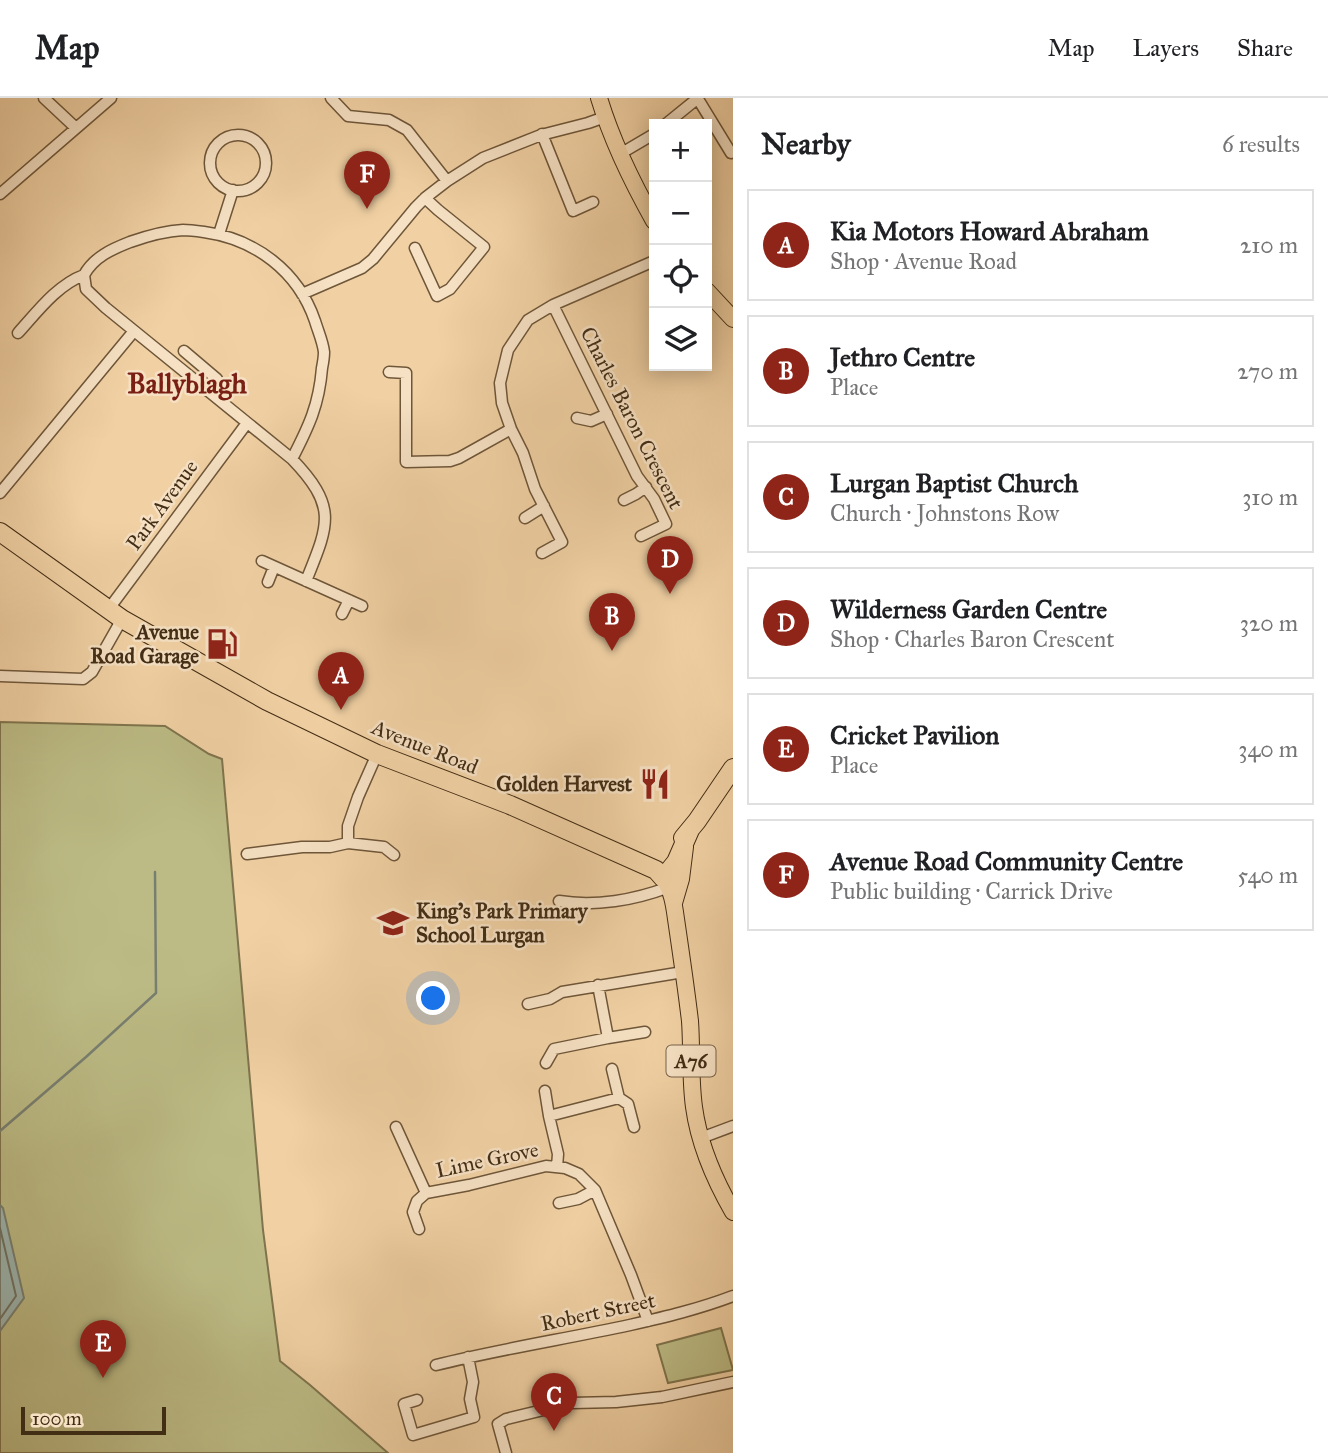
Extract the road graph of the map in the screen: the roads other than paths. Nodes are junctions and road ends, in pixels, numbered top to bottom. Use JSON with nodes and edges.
{"nodes":[{"id":1,"x":44,"y":98,"type":"edge"},
{"id":2,"x":111,"y":98,"type":"edge"},
{"id":3,"x":331,"y":98,"type":"edge"},
{"id":4,"x":599,"y":98,"type":"edge"},
{"id":5,"x":698,"y":98,"type":"edge"},
{"id":6,"x":605,"y":117,"type":"junction"},
{"id":7,"x":672,"y":119,"type":"edge"},
{"id":8,"x":76,"y":128,"type":"junction"},
{"id":9,"x":542,"y":135,"type":"junction"},
{"id":10,"x":649,"y":137,"type":"edge"},
{"id":11,"x":731,"y":153,"type":"dead end"},
{"id":12,"x":620,"y":154,"type":"junction"},
{"id":13,"x":447,"y":181,"type":"junction"},
{"id":14,"x":233,"y":190,"type":"junction"},
{"id":15,"x":0,"y":194,"type":"edge"},
{"id":16,"x":425,"y":198,"type":"junction"},
{"id":17,"x":593,"y":202,"type":"dead end"},
{"id":18,"x":649,"y":211,"type":"edge"},
{"id":19,"x":219,"y":234,"type":"junction"},
{"id":20,"x":415,"y":247,"type":"dead end"},
{"id":21,"x":649,"y":263,"type":"edge"},
{"id":22,"x":84,"y":275,"type":"junction"},
{"id":23,"x":302,"y":294,"type":"junction"},
{"id":24,"x":712,"y":296,"type":"edge"},
{"id":25,"x":553,"y":305,"type":"junction"},
{"id":26,"x":733,"y":319,"type":"edge"},
{"id":27,"x":134,"y":331,"type":"junction"},
{"id":28,"x":18,"y":333,"type":"dead end"},
{"id":29,"x":183,"y":370,"type":"junction"},
{"id":30,"x":389,"y":372,"type":"dead end"},
{"id":31,"x":208,"y":391,"type":"junction"},
{"id":32,"x":607,"y":414,"type":"junction"},
{"id":33,"x":577,"y":418,"type":"dead end"},
{"id":34,"x":247,"y":423,"type":"junction"},
{"id":35,"x":511,"y":429,"type":"junction"},
{"id":36,"x":292,"y":459,"type":"junction"},
{"id":37,"x":646,"y":487,"type":"junction"},
{"id":38,"x":0,"y":493,"type":"edge"},
{"id":39,"x":624,"y":500,"type":"dead end"},
{"id":40,"x":544,"y":506,"type":"junction"},
{"id":41,"x":525,"y":517,"type":"dead end"},
{"id":42,"x":0,"y":532,"type":"edge"},
{"id":43,"x":641,"y":536,"type":"dead end"},
{"id":44,"x":542,"y":553,"type":"dead end"},
{"id":45,"x":261,"y":561,"type":"dead end"},
{"id":46,"x":274,"y":567,"type":"junction"},
{"id":47,"x":306,"y":581,"type":"junction"},
{"id":48,"x":268,"y":582,"type":"dead end"},
{"id":49,"x":349,"y":600,"type":"junction"},
{"id":50,"x":362,"y":606,"type":"dead end"},
{"id":51,"x":342,"y":614,"type":"dead end"},
{"id":52,"x":115,"y":615,"type":"junction"},
{"id":53,"x":0,"y":676,"type":"edge"},
{"id":54,"x":377,"y":754,"type":"junction"},
{"id":55,"x":733,"y":768,"type":"edge"},
{"id":56,"x":688,"y":834,"type":"junction"},
{"id":57,"x":348,"y":843,"type":"junction"},
{"id":58,"x":247,"y":853,"type":"dead end"},
{"id":59,"x":394,"y":855,"type":"dead end"},
{"id":60,"x":663,"y":878,"type":"junction"},
{"id":61,"x":559,"y":901,"type":"dead end"},
{"id":62,"x":674,"y":903,"type":"junction"},
{"id":63,"x":683,"y":972,"type":"junction"},
{"id":64,"x":598,"y":985,"type":"junction"},
{"id":65,"x":528,"y":1004,"type":"dead end"},
{"id":66,"x":645,"y":1032,"type":"dead end"},
{"id":67,"x":608,"y":1038,"type":"junction"},
{"id":68,"x":546,"y":1063,"type":"dead end"},
{"id":69,"x":612,"y":1069,"type":"dead end"},
{"id":70,"x":545,"y":1091,"type":"dead end"},
{"id":71,"x":619,"y":1098,"type":"junction"},
{"id":72,"x":549,"y":1116,"type":"junction"},
{"id":73,"x":733,"y":1126,"type":"edge"},
{"id":74,"x":634,"y":1127,"type":"dead end"},
{"id":75,"x":396,"y":1128,"type":"dead end"},
{"id":76,"x":701,"y":1138,"type":"junction"},
{"id":77,"x":556,"y":1167,"type":"junction"},
{"id":78,"x":595,"y":1190,"type":"junction"},
{"id":79,"x":426,"y":1193,"type":"junction"},
{"id":80,"x":559,"y":1203,"type":"dead end"},
{"id":81,"x":733,"y":1212,"type":"edge"},
{"id":82,"x":419,"y":1229,"type":"dead end"},
{"id":83,"x":733,"y":1296,"type":"edge"},
{"id":84,"x":648,"y":1321,"type":"junction"},
{"id":85,"x":468,"y":1357,"type":"junction"},
{"id":86,"x":436,"y":1365,"type":"dead end"},
{"id":87,"x":733,"y":1382,"type":"edge"},
{"id":88,"x":417,"y":1400,"type":"dead end"},
{"id":89,"x":506,"y":1453,"type":"edge"}],
"edges":[{"from":1,"to":8,"type":"street"},
{"from":2,"to":8,"type":"street"},
{"from":3,"to":13,"type":"street"},
{"from":4,"to":6,"type":"main road"},
{"from":5,"to":7,"type":"street"},
{"from":5,"to":11,"type":"street"},
{"from":6,"to":9,"type":"street"},
{"from":6,"to":12,"type":"main road"},
{"from":8,"to":15,"type":"street"},
{"from":9,"to":13,"type":"street"},
{"from":9,"to":17,"type":"street"},
{"from":10,"to":12,"type":"street"},
{"from":12,"to":18,"type":"main road"},
{"from":13,"to":16,"type":"street"},
{"from":14,"to":14,"type":"street"},
{"from":14,"to":19,"type":"street"},
{"from":16,"to":20,"type":"street"},
{"from":16,"to":23,"type":"street"},
{"from":19,"to":22,"type":"street"},
{"from":19,"to":23,"type":"street"},
{"from":21,"to":25,"type":"street"},
{"from":22,"to":27,"type":"street"},
{"from":22,"to":28,"type":"street"},
{"from":23,"to":36,"type":"street"},
{"from":24,"to":26,"type":"main road"},
{"from":25,"to":32,"type":"street","name":"Charles Baron Crescent"},
{"from":25,"to":35,"type":"street"},
{"from":27,"to":29,"type":"street"},
{"from":27,"to":38,"type":"street"},
{"from":29,"to":31,"type":"street"},
{"from":29,"to":31,"type":"street"},
{"from":30,"to":35,"type":"street"},
{"from":31,"to":34,"type":"street"},
{"from":32,"to":33,"type":"street"},
{"from":32,"to":37,"type":"street","name":"Charles Baron Crescent"},
{"from":34,"to":36,"type":"street"},
{"from":34,"to":52,"type":"street","name":"Park Avenue"},
{"from":35,"to":40,"type":"street"},
{"from":36,"to":47,"type":"street"},
{"from":37,"to":39,"type":"street"},
{"from":37,"to":43,"type":"street","name":"Charles Baron Crescent"},
{"from":40,"to":41,"type":"street"},
{"from":40,"to":44,"type":"street"},
{"from":42,"to":52,"type":"highway","name":"Avenue Road"},
{"from":45,"to":46,"type":"street"},
{"from":46,"to":47,"type":"street"},
{"from":46,"to":48,"type":"street"},
{"from":47,"to":49,"type":"street"},
{"from":49,"to":50,"type":"street"},
{"from":49,"to":51,"type":"street"},
{"from":52,"to":53,"type":"street","name":"Park Avenue"},
{"from":52,"to":54,"type":"highway","name":"Avenue Road"},
{"from":54,"to":57,"type":"street"},
{"from":54,"to":60,"type":"highway","name":"Avenue Road"},
{"from":55,"to":56,"type":"highway"},
{"from":56,"to":60,"type":"highway"},
{"from":56,"to":62,"type":"main road"},
{"from":57,"to":58,"type":"street"},
{"from":57,"to":59,"type":"street"},
{"from":60,"to":61,"type":"street"},
{"from":60,"to":62,"type":"main road","number":"A76"},
{"from":62,"to":63,"type":"main road","number":"A76"},
{"from":63,"to":64,"type":"street"},
{"from":63,"to":76,"type":"main road","number":"A76"},
{"from":64,"to":65,"type":"street"},
{"from":64,"to":67,"type":"street"},
{"from":66,"to":67,"type":"street"},
{"from":67,"to":68,"type":"street"},
{"from":69,"to":71,"type":"street"},
{"from":70,"to":72,"type":"street","name":"Lime Grove"},
{"from":71,"to":72,"type":"street","name":"Lime Grove"},
{"from":71,"to":74,"type":"street"},
{"from":72,"to":77,"type":"street","name":"Lime Grove"},
{"from":73,"to":76,"type":"street"},
{"from":75,"to":79,"type":"street","name":"Lime Grove"},
{"from":76,"to":81,"type":"main road","number":"A76"},
{"from":77,"to":78,"type":"street","name":"Lime Grove"},
{"from":77,"to":79,"type":"street","name":"Lime Grove"},
{"from":78,"to":80,"type":"street"},
{"from":78,"to":84,"type":"street","name":"Lime Grove"},
{"from":79,"to":82,"type":"street","name":"Lime Grove"},
{"from":83,"to":84,"type":"street","name":"Robert Street"},
{"from":84,"to":85,"type":"street","name":"Robert Street"},
{"from":85,"to":86,"type":"street","name":"Robert Street"},
{"from":85,"to":88,"type":"street"},
{"from":87,"to":89,"type":"street"}]}
